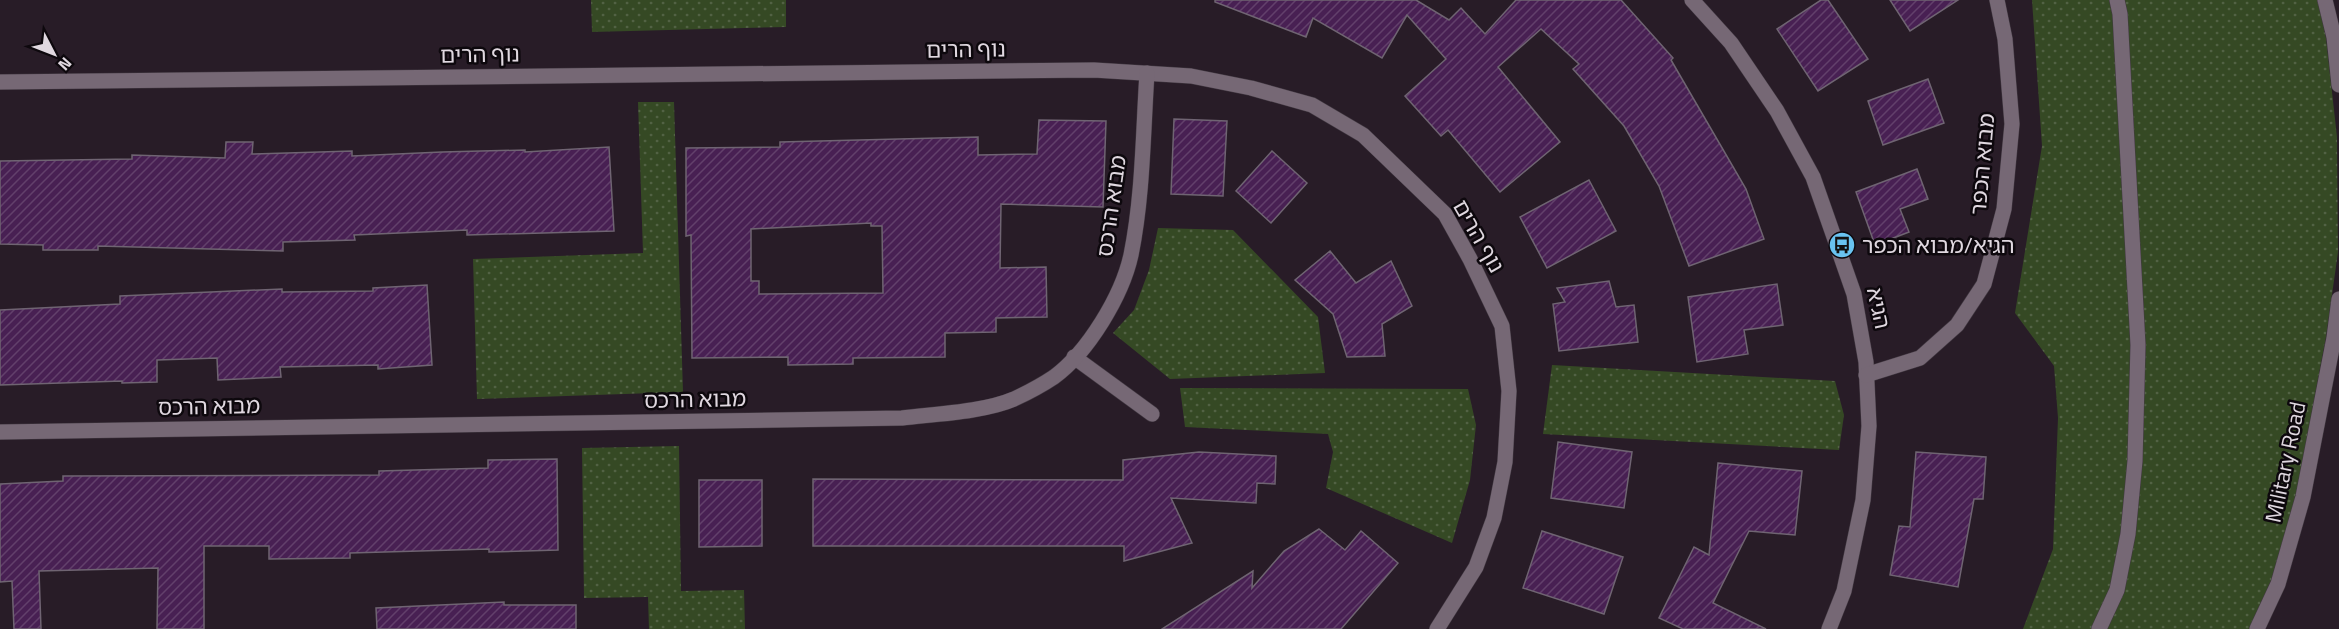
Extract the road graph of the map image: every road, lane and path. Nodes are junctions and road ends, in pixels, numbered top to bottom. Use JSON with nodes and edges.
{"nodes":[{"id":1,"x":1692,"y":0,"type":"edge"},
{"id":2,"x":1997,"y":0,"type":"edge"},
{"id":3,"x":2117,"y":0,"type":"edge"},
{"id":4,"x":2325,"y":0,"type":"edge"},
{"id":5,"x":1147,"y":73,"type":"junction"},
{"id":6,"x":0,"y":82,"type":"edge"},
{"id":7,"x":2339,"y":86,"type":"edge"},
{"id":8,"x":2339,"y":299,"type":"edge"},
{"id":9,"x":1074,"y":357,"type":"junction"},
{"id":10,"x":1866,"y":375,"type":"junction"},
{"id":11,"x":1152,"y":414,"type":"dead end"},
{"id":12,"x":0,"y":432,"type":"edge"},
{"id":13,"x":1437,"y":629,"type":"edge"},
{"id":14,"x":1829,"y":629,"type":"edge"},
{"id":15,"x":2099,"y":629,"type":"edge"},
{"id":16,"x":2257,"y":629,"type":"edge"}],
"edges":[{"from":1,"to":10,"type":"street","name":"הגיא"},
{"from":2,"to":10,"type":"street","name":"מבוא הכפר"},
{"from":3,"to":15,"type":"street"},
{"from":4,"to":7,"type":"street"},
{"from":5,"to":6,"type":"street","name":"נוף הרים"},
{"from":5,"to":9,"type":"street","name":"מבוא הרכס"},
{"from":5,"to":13,"type":"street","name":"נוף הרים"},
{"from":8,"to":16,"type":"street","name":"Military Road"},
{"from":9,"to":11,"type":"street"},
{"from":9,"to":12,"type":"street","name":"מבוא הרכס"},
{"from":10,"to":14,"type":"street","name":"הגיא"}]}
